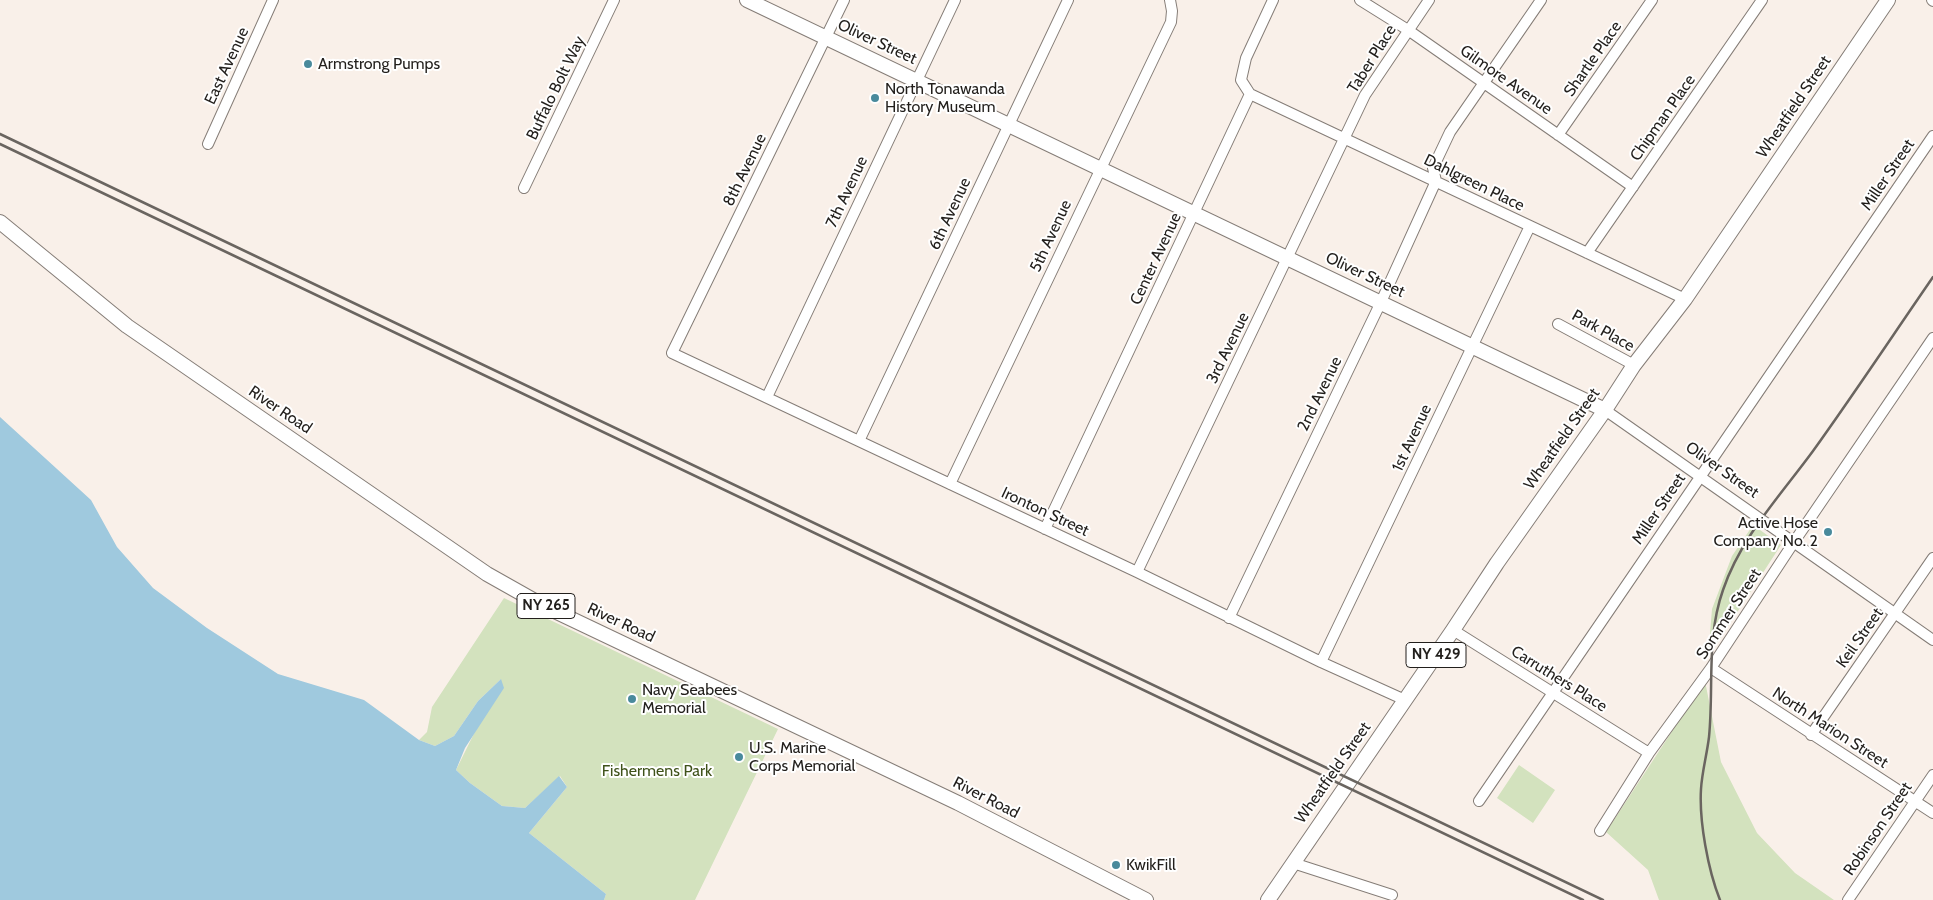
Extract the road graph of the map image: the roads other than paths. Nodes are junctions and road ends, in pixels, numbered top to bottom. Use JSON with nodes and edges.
{"nodes":[{"id":1,"x":273,"y":0,"type":"edge"},
{"id":2,"x":614,"y":0,"type":"edge"},
{"id":3,"x":747,"y":0,"type":"edge"},
{"id":4,"x":844,"y":0,"type":"edge"},
{"id":5,"x":955,"y":0,"type":"edge"},
{"id":6,"x":1068,"y":0,"type":"edge"},
{"id":7,"x":1170,"y":0,"type":"edge"},
{"id":8,"x":1273,"y":0,"type":"edge"},
{"id":9,"x":1360,"y":0,"type":"edge"},
{"id":10,"x":1429,"y":0,"type":"edge"},
{"id":11,"x":1541,"y":0,"type":"edge"},
{"id":12,"x":1652,"y":0,"type":"edge"},
{"id":13,"x":1762,"y":0,"type":"edge"},
{"id":14,"x":1888,"y":0,"type":"edge"},
{"id":15,"x":1408,"y":30,"type":"junction"},
{"id":16,"x":826,"y":38,"type":"junction"},
{"id":17,"x":917,"y":80,"type":"junction"},
{"id":18,"x":1483,"y":83,"type":"junction"},
{"id":19,"x":1250,"y":94,"type":"junction"},
{"id":20,"x":1008,"y":124,"type":"junction"},
{"id":21,"x":1558,"y":135,"type":"junction"},
{"id":22,"x":1933,"y":136,"type":"edge"},
{"id":23,"x":1345,"y":137,"type":"junction"},
{"id":24,"x":208,"y":144,"type":"dead end"},
{"id":25,"x":1101,"y":168,"type":"junction"},
{"id":26,"x":1436,"y":181,"type":"junction"},
{"id":27,"x":1633,"y":187,"type":"junction"},
{"id":28,"x":524,"y":188,"type":"dead end"},
{"id":29,"x":1195,"y":213,"type":"junction"},
{"id":30,"x":0,"y":222,"type":"edge"},
{"id":31,"x":1530,"y":226,"type":"junction"},
{"id":32,"x":1587,"y":253,"type":"junction"},
{"id":33,"x":1288,"y":258,"type":"junction"},
{"id":34,"x":1685,"y":299,"type":"junction"},
{"id":35,"x":1381,"y":302,"type":"junction"},
{"id":36,"x":1558,"y":324,"type":"dead end"},
{"id":37,"x":1933,"y":338,"type":"edge"},
{"id":38,"x":1472,"y":346,"type":"junction"},
{"id":39,"x":672,"y":353,"type":"joint"},
{"id":40,"x":1634,"y":365,"type":"junction"},
{"id":41,"x":767,"y":397,"type":"junction"},
{"id":42,"x":1605,"y":410,"type":"junction"},
{"id":43,"x":859,"y":441,"type":"junction"},
{"id":44,"x":1700,"y":476,"type":"junction"},
{"id":45,"x":950,"y":484,"type":"junction"},
{"id":46,"x":1046,"y":529,"type":"junction"},
{"id":47,"x":1794,"y":542,"type":"junction"},
{"id":48,"x":1933,"y":558,"type":"edge"},
{"id":49,"x":1137,"y":572,"type":"junction"},
{"id":50,"x":1895,"y":613,"type":"junction"},
{"id":51,"x":1229,"y":618,"type":"junction"},
{"id":52,"x":1453,"y":630,"type":"junction"},
{"id":53,"x":1933,"y":640,"type":"edge"},
{"id":54,"x":1322,"y":662,"type":"junction"},
{"id":55,"x":1711,"y":668,"type":"junction"},
{"id":56,"x":1554,"y":693,"type":"junction"},
{"id":57,"x":1405,"y":700,"type":"junction"},
{"id":58,"x":1811,"y":735,"type":"junction"},
{"id":59,"x":1649,"y":754,"type":"junction"},
{"id":60,"x":1933,"y":776,"type":"edge"},
{"id":61,"x":1480,"y":801,"type":"dead end"},
{"id":62,"x":1915,"y":802,"type":"junction"},
{"id":63,"x":1933,"y":813,"type":"edge"},
{"id":64,"x":1600,"y":831,"type":"dead end"},
{"id":65,"x":1293,"y":863,"type":"junction"},
{"id":66,"x":1392,"y":894,"type":"dead end"},
{"id":67,"x":1146,"y":900,"type":"edge"},
{"id":68,"x":1268,"y":900,"type":"edge"},
{"id":69,"x":1848,"y":900,"type":"edge"}],
"edges":[{"from":1,"to":24,"type":"street","name":"East Avenue"},
{"from":2,"to":28,"type":"street","name":"Buffalo Bolt Way"},
{"from":3,"to":16,"type":"main road","name":"Oliver Street"},
{"from":4,"to":16,"type":"street","name":"8th Avenue"},
{"from":5,"to":17,"type":"street","name":"7th Avenue"},
{"from":6,"to":20,"type":"street","name":"6th Avenue"},
{"from":7,"to":25,"type":"street","name":"5th Avenue"},
{"from":8,"to":19,"type":"street"},
{"from":9,"to":15,"type":"street","name":"Gilmore Avenue"},
{"from":10,"to":15,"type":"street","name":"Taber Place"},
{"from":11,"to":18,"type":"street","name":"2nd Avenue"},
{"from":12,"to":21,"type":"street","name":"Shartle Place"},
{"from":13,"to":27,"type":"street","name":"Chipman Place"},
{"from":14,"to":34,"type":"main road","name":"Wheatfield Street"},
{"from":15,"to":18,"type":"street","name":"Gilmore Avenue"},
{"from":15,"to":23,"type":"street","name":"Taber Place"},
{"from":16,"to":17,"type":"main road","name":"Oliver Street"},
{"from":16,"to":39,"type":"street","name":"8th Avenue"},
{"from":17,"to":20,"type":"main road","name":"Oliver Street"},
{"from":17,"to":41,"type":"street","name":"7th Avenue"},
{"from":18,"to":21,"type":"street","name":"Gilmore Avenue"},
{"from":18,"to":26,"type":"street","name":"2nd Avenue"},
{"from":19,"to":23,"type":"street","name":"Dahlgreen Place"},
{"from":19,"to":29,"type":"street","name":"Center Avenue"},
{"from":20,"to":25,"type":"main road","name":"Oliver Street"},
{"from":20,"to":43,"type":"street","name":"6th Avenue"},
{"from":21,"to":27,"type":"street","name":"Gilmore Avenue"},
{"from":22,"to":44,"type":"street","name":"Miller Street"},
{"from":23,"to":26,"type":"street","name":"Dahlgreen Place"},
{"from":23,"to":33,"type":"street","name":"3rd Avenue"},
{"from":25,"to":29,"type":"main road","name":"Oliver Street"},
{"from":25,"to":45,"type":"street","name":"5th Avenue"},
{"from":26,"to":31,"type":"street","name":"Dahlgreen Place"},
{"from":26,"to":35,"type":"street","name":"2nd Avenue"},
{"from":27,"to":32,"type":"street","name":"Chipman Place"},
{"from":29,"to":33,"type":"main road","name":"Oliver Street"},
{"from":29,"to":46,"type":"street","name":"Center Avenue"},
{"from":30,"to":67,"type":"main road","name":"River Road","number":"NY 265"},
{"from":31,"to":32,"type":"street","name":"Dahlgreen Place"},
{"from":31,"to":38,"type":"street","name":"1st Avenue"},
{"from":32,"to":34,"type":"street","name":"Dahlgreen Place"},
{"from":33,"to":35,"type":"main road","name":"Oliver Street"},
{"from":33,"to":49,"type":"street","name":"3rd Avenue"},
{"from":34,"to":40,"type":"main road","name":"Wheatfield Street"},
{"from":35,"to":38,"type":"main road","name":"Oliver Street"},
{"from":35,"to":51,"type":"street","name":"2nd Avenue"},
{"from":36,"to":40,"type":"street","name":"Park Place"},
{"from":37,"to":47,"type":"street","name":"Sommer Street"},
{"from":38,"to":42,"type":"main road","name":"Oliver Street"},
{"from":38,"to":54,"type":"street","name":"1st Avenue"},
{"from":39,"to":41,"type":"street","name":"Ironton Street"},
{"from":40,"to":42,"type":"main road","name":"Wheatfield Street"},
{"from":41,"to":43,"type":"street","name":"Ironton Street"},
{"from":42,"to":44,"type":"street","name":"Oliver Street"},
{"from":42,"to":52,"type":"main road","name":"Wheatfield Street","number":"NY 429"},
{"from":43,"to":45,"type":"street","name":"Ironton Street"},
{"from":44,"to":47,"type":"street","name":"Oliver Street"},
{"from":44,"to":56,"type":"street","name":"Miller Street"},
{"from":45,"to":46,"type":"street","name":"Ironton Street"},
{"from":46,"to":49,"type":"street","name":"Ironton Street"},
{"from":47,"to":50,"type":"street","name":"Oliver Street"},
{"from":47,"to":55,"type":"street","name":"Sommer Street"},
{"from":48,"to":50,"type":"street","name":"Keil Street"},
{"from":49,"to":51,"type":"street","name":"Ironton Street"},
{"from":50,"to":53,"type":"street","name":"Oliver Street"},
{"from":50,"to":58,"type":"street","name":"Keil Street"},
{"from":51,"to":54,"type":"street","name":"Ironton Street"},
{"from":52,"to":56,"type":"street","name":"Carruthers Place"},
{"from":52,"to":57,"type":"main road","name":"Wheatfield Street","number":"NY 429"},
{"from":54,"to":57,"type":"street","name":"Ironton Street"},
{"from":55,"to":58,"type":"street","name":"North Marion Street"},
{"from":55,"to":59,"type":"street","name":"Sommer Street"},
{"from":56,"to":59,"type":"street","name":"Carruthers Place"},
{"from":56,"to":61,"type":"street","name":"Miller Street"},
{"from":57,"to":65,"type":"main road","name":"Wheatfield Street","number":"NY 429"},
{"from":58,"to":62,"type":"street","name":"North Marion Street"},
{"from":59,"to":64,"type":"street","name":"Sommer Street"},
{"from":60,"to":62,"type":"street","name":"Robinson Street"},
{"from":62,"to":63,"type":"street","name":"North Marion Street"},
{"from":62,"to":69,"type":"street","name":"Robinson Street"},
{"from":65,"to":66,"type":"street"},
{"from":65,"to":68,"type":"main road","name":"Wheatfield Street","number":"NY 429"}]}
